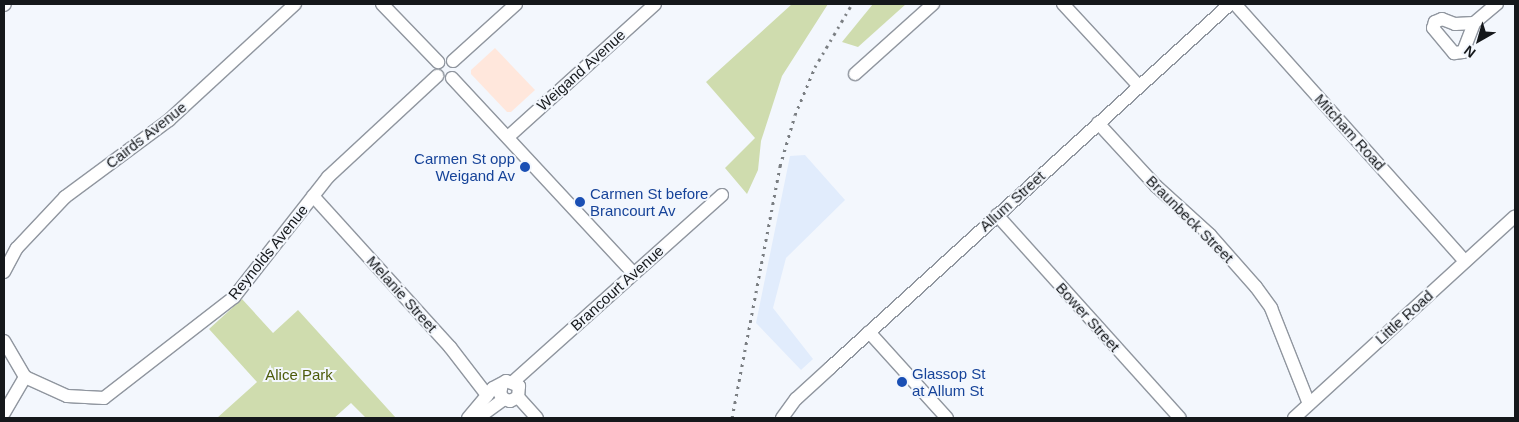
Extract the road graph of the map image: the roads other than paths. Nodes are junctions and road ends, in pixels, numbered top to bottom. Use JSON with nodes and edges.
{"nodes":[{"id":1,"x":295,"y":4,"type":"edge"},
{"id":2,"x":382,"y":4,"type":"edge"},
{"id":3,"x":516,"y":4,"type":"edge"},
{"id":4,"x":655,"y":4,"type":"edge"},
{"id":5,"x":933,"y":4,"type":"edge"},
{"id":6,"x":1063,"y":4,"type":"edge"},
{"id":7,"x":1230,"y":4,"type":"edge"},
{"id":8,"x":1235,"y":4,"type":"edge"},
{"id":9,"x":1497,"y":4,"type":"edge"},
{"id":10,"x":1474,"y":23,"type":"dead end"},
{"id":11,"x":438,"y":62,"type":"junction"},
{"id":12,"x":453,"y":62,"type":"junction"},
{"id":13,"x":855,"y":74,"type":"dead end"},
{"id":14,"x":437,"y":76,"type":"junction"},
{"id":15,"x":452,"y":78,"type":"junction"},
{"id":16,"x":1138,"y":85,"type":"junction"},
{"id":17,"x":1098,"y":123,"type":"junction"},
{"id":18,"x":508,"y":137,"type":"junction"},
{"id":19,"x":722,"y":195,"type":"dead end"},
{"id":20,"x":313,"y":196,"type":"junction"},
{"id":21,"x":997,"y":215,"type":"junction"},
{"id":22,"x":1515,"y":216,"type":"edge"},
{"id":23,"x":1465,"y":261,"type":"junction"},
{"id":24,"x":4,"y":272,"type":"edge"},
{"id":25,"x":633,"y":273,"type":"junction"},
{"id":26,"x":869,"y":332,"type":"junction"},
{"id":27,"x":4,"y":341,"type":"edge"},
{"id":28,"x":25,"y":377,"type":"junction"},
{"id":29,"x":508,"y":383,"type":"junction"},
{"id":30,"x":487,"y":395,"type":"junction"},
{"id":31,"x":518,"y":397,"type":"junction"},
{"id":32,"x":504,"y":400,"type":"junction"},
{"id":33,"x":1309,"y":404,"type":"junction"},
{"id":34,"x":4,"y":413,"type":"edge"},
{"id":35,"x":468,"y":418,"type":"edge"},
{"id":36,"x":478,"y":418,"type":"edge"},
{"id":37,"x":538,"y":418,"type":"edge"},
{"id":38,"x":782,"y":418,"type":"edge"},
{"id":39,"x":947,"y":418,"type":"edge"},
{"id":40,"x":1180,"y":418,"type":"edge"},
{"id":41,"x":1294,"y":418,"type":"edge"}],
"edges":[{"from":1,"to":24,"type":"street","name":"Cairds Avenue"},
{"from":2,"to":11,"type":"street"},
{"from":3,"to":12,"type":"street"},
{"from":4,"to":18,"type":"street","name":"Weigand Avenue"},
{"from":5,"to":13,"type":"street"},
{"from":6,"to":16,"type":"street"},
{"from":7,"to":16,"type":"street","name":"Allum Street"},
{"from":8,"to":23,"type":"street","name":"Mitcham Road"},
{"from":9,"to":10,"type":"street"},
{"from":11,"to":12,"type":"street"},
{"from":11,"to":14,"type":"street"},
{"from":12,"to":15,"type":"street"},
{"from":14,"to":15,"type":"street"},
{"from":14,"to":20,"type":"street","name":"Reynolds Avenue"},
{"from":15,"to":18,"type":"street"},
{"from":16,"to":17,"type":"street","name":"Allum Street"},
{"from":17,"to":21,"type":"street","name":"Allum Street"},
{"from":17,"to":33,"type":"street","name":"Braunbeck Street"},
{"from":18,"to":25,"type":"street"},
{"from":19,"to":25,"type":"street","name":"Brancourt Avenue"},
{"from":20,"to":28,"type":"street","name":"Reynolds Avenue"},
{"from":20,"to":30,"type":"street","name":"Melanie Street"},
{"from":21,"to":26,"type":"street","name":"Allum Street"},
{"from":21,"to":40,"type":"street","name":"Bower Street"},
{"from":22,"to":23,"type":"street","name":"Little Road"},
{"from":23,"to":33,"type":"street","name":"Little Road"},
{"from":25,"to":29,"type":"street","name":"Brancourt Avenue"},
{"from":26,"to":38,"type":"street","name":"Allum Street"},
{"from":26,"to":39,"type":"street"},
{"from":27,"to":28,"type":"street"},
{"from":28,"to":34,"type":"street"},
{"from":29,"to":30,"type":"street","name":"Brancourt Avenue"},
{"from":29,"to":31,"type":"street"},
{"from":29,"to":32,"type":"street"},
{"from":30,"to":35,"type":"street","name":"Brancourt Avenue"},
{"from":31,"to":32,"type":"street"},
{"from":31,"to":37,"type":"street"},
{"from":32,"to":36,"type":"street"},
{"from":33,"to":41,"type":"street","name":"Little Road"}]}
